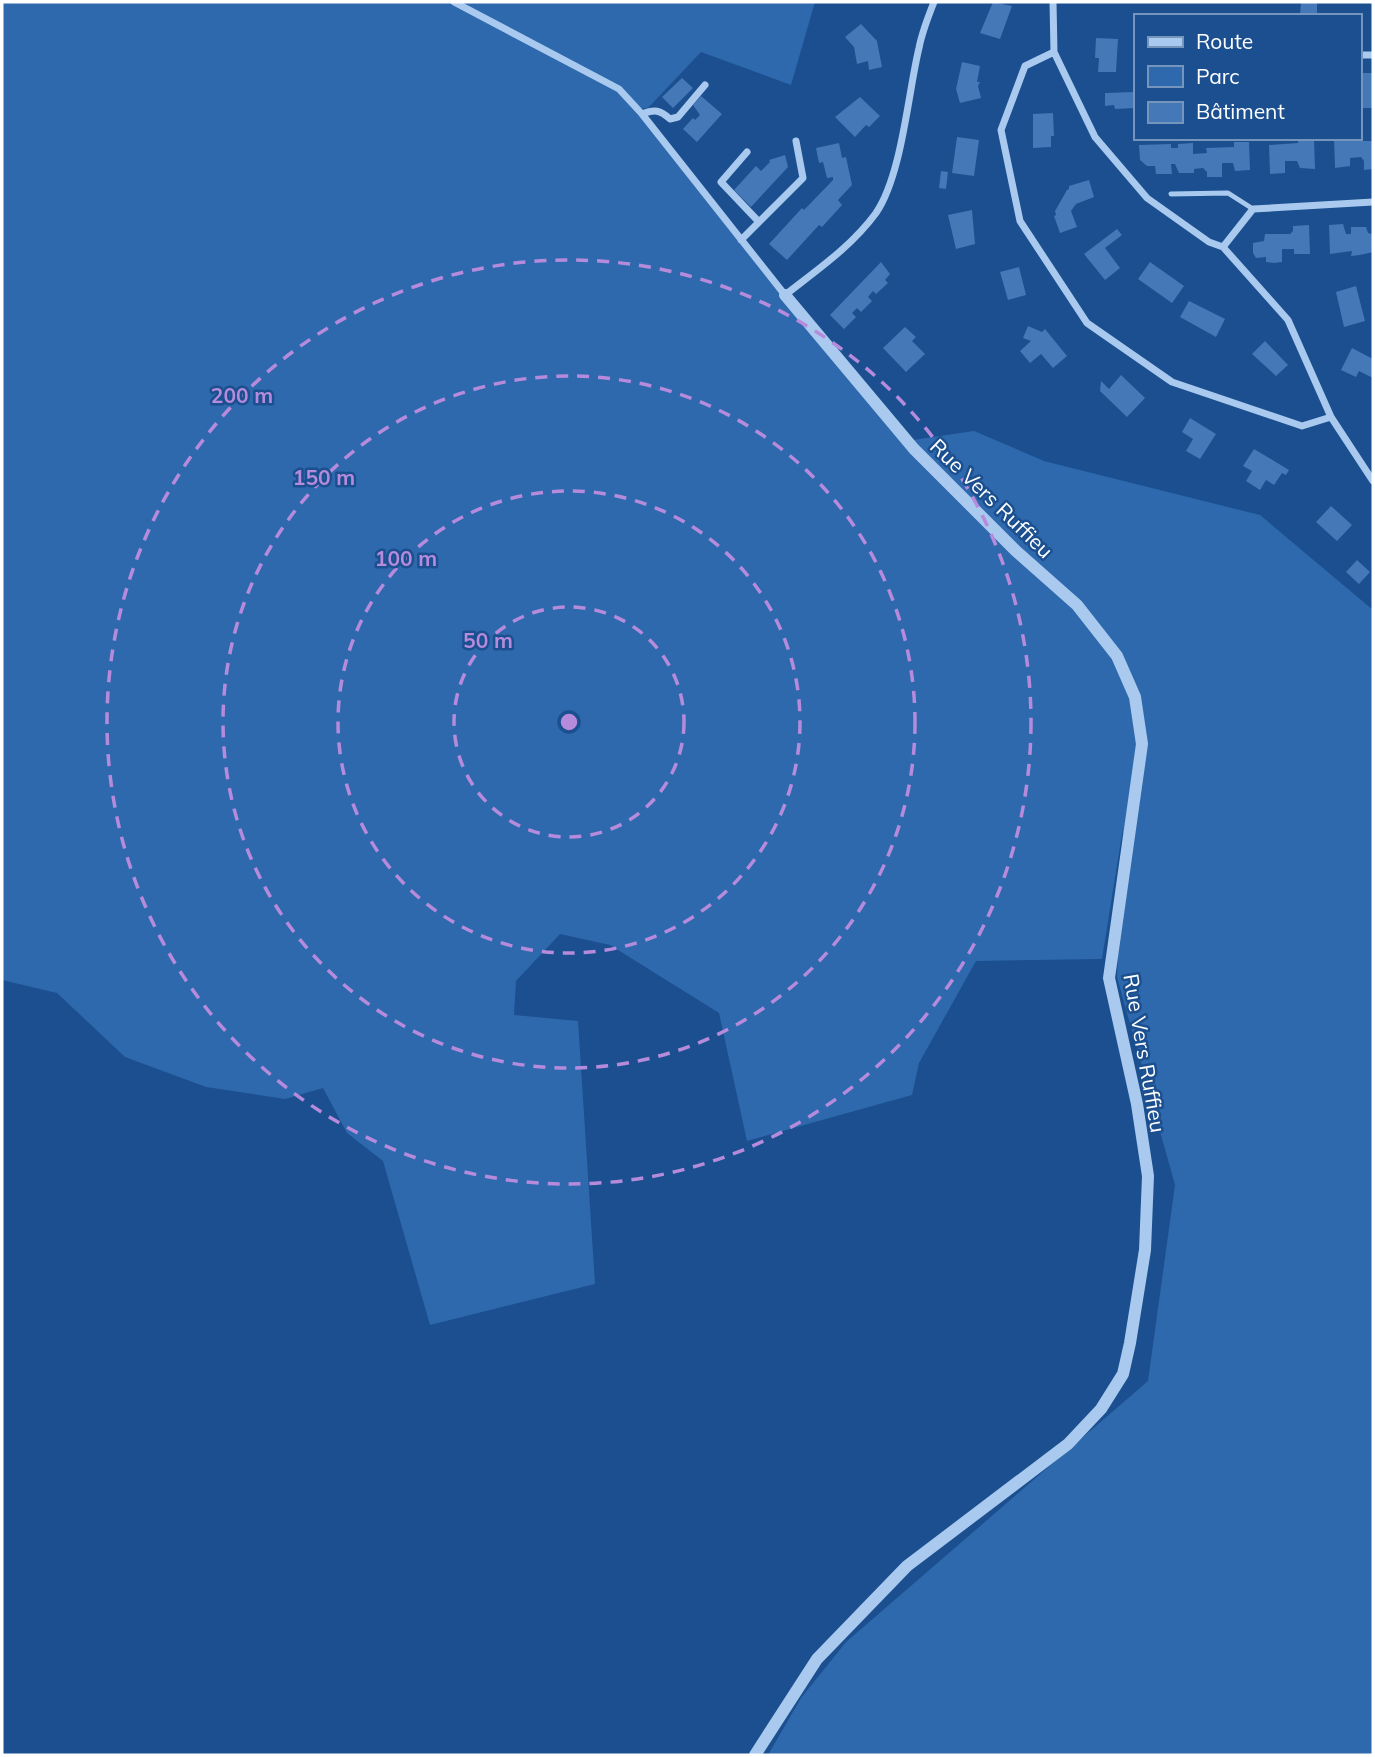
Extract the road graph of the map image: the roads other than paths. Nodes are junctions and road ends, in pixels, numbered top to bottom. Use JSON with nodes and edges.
{"nodes":[{"id":1,"x":454,"y":2,"type":"edge"},
{"id":2,"x":934,"y":2,"type":"edge"},
{"id":3,"x":1053,"y":2,"type":"edge"},
{"id":4,"x":1054,"y":52,"type":"junction"},
{"id":5,"x":705,"y":85,"type":"dead end"},
{"id":6,"x":642,"y":114,"type":"junction"},
{"id":7,"x":796,"y":141,"type":"dead end"},
{"id":8,"x":747,"y":152,"type":"dead end"},
{"id":9,"x":1171,"y":194,"type":"dead end"},
{"id":10,"x":1373,"y":202,"type":"edge"},
{"id":11,"x":1253,"y":209,"type":"junction"},
{"id":12,"x":759,"y":222,"type":"junction"},
{"id":13,"x":741,"y":240,"type":"junction"},
{"id":14,"x":1223,"y":247,"type":"junction"},
{"id":15,"x":785,"y":295,"type":"junction"},
{"id":16,"x":1331,"y":417,"type":"junction"},
{"id":17,"x":1373,"y":481,"type":"edge"},
{"id":18,"x":755,"y":1755,"type":"edge"}],
"edges":[{"from":1,"to":6,"type":"street"},
{"from":2,"to":15,"type":"street"},
{"from":3,"to":4,"type":"street"},
{"from":4,"to":14,"type":"street"},
{"from":4,"to":16,"type":"street"},
{"from":5,"to":6,"type":"street"},
{"from":6,"to":13,"type":"street"},
{"from":7,"to":12,"type":"street"},
{"from":8,"to":12,"type":"street"},
{"from":9,"to":11,"type":"lane"},
{"from":10,"to":11,"type":"street"},
{"from":11,"to":14,"type":"street"},
{"from":12,"to":13,"type":"street"},
{"from":13,"to":15,"type":"street"},
{"from":14,"to":16,"type":"street"},
{"from":15,"to":18,"type":"street","name":"Rue Vers Ruffieu"},
{"from":16,"to":17,"type":"street"}]}
